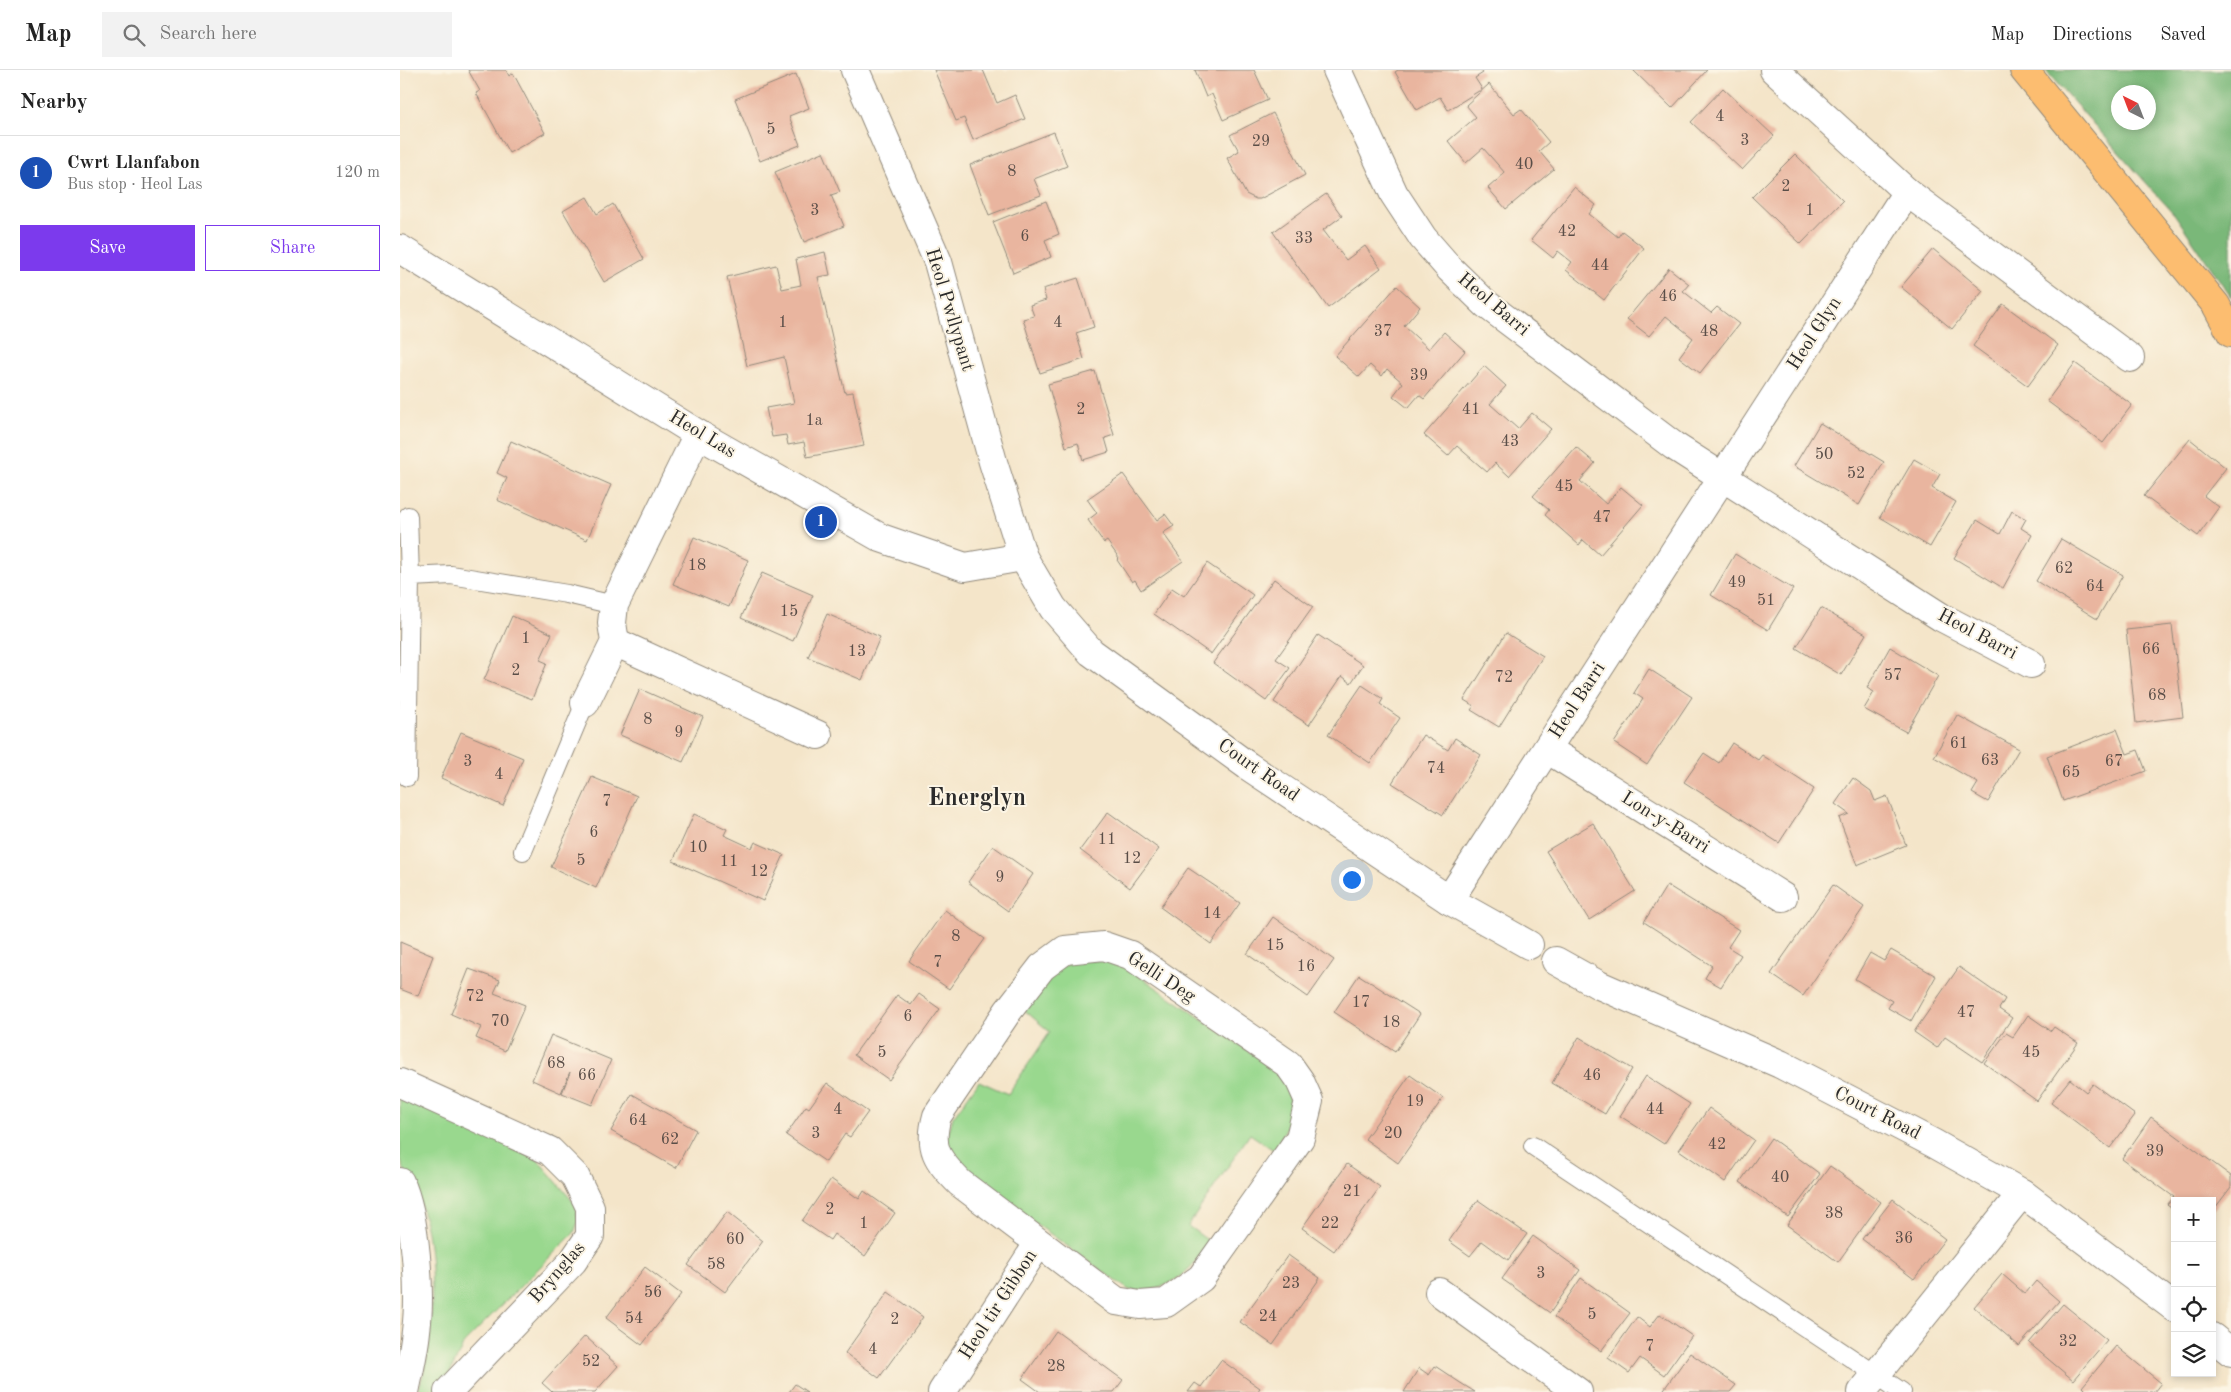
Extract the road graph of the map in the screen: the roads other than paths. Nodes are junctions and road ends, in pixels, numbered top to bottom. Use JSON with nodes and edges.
{"nodes":[{"id":1,"x":855,"y":70,"type":"edge"},
{"id":2,"x":1337,"y":70,"type":"edge"},
{"id":3,"x":1774,"y":70,"type":"edge"},
{"id":4,"x":2024,"y":70,"type":"edge"},
{"id":5,"x":1907,"y":192,"type":"junction"},
{"id":6,"x":400,"y":249,"type":"edge"},
{"id":7,"x":2231,"y":333,"type":"edge"},
{"id":8,"x":2130,"y":358,"type":"dead end"},
{"id":9,"x":698,"y":434,"type":"junction"},
{"id":10,"x":1722,"y":476,"type":"junction"},
{"id":11,"x":408,"y":516,"type":"dead end"},
{"id":12,"x":1023,"y":557,"type":"junction"},
{"id":13,"x":410,"y":577,"type":"junction"},
{"id":14,"x":614,"y":605,"type":"junction"},
{"id":15,"x":615,"y":642,"type":"junction"},
{"id":16,"x":2031,"y":664,"type":"dead end"},
{"id":17,"x":585,"y":703,"type":"joint"},
{"id":18,"x":818,"y":735,"type":"dead end"},
{"id":19,"x":1547,"y":749,"type":"junction"},
{"id":20,"x":407,"y":777,"type":"dead end"},
{"id":21,"x":523,"y":851,"type":"dead end"},
{"id":22,"x":1784,"y":897,"type":"dead end"},
{"id":23,"x":1449,"y":900,"type":"junction"},
{"id":24,"x":1529,"y":945,"type":"dead end"},
{"id":25,"x":1556,"y":961,"type":"dead end"},
{"id":26,"x":400,"y":1084,"type":"edge"},
{"id":27,"x":1533,"y":1146,"type":"dead end"},
{"id":28,"x":400,"y":1182,"type":"edge"},
{"id":29,"x":2022,"y":1193,"type":"junction"},
{"id":30,"x":1038,"y":1244,"type":"junction"},
{"id":31,"x":1439,"y":1292,"type":"dead end"},
{"id":32,"x":2171,"y":1305,"type":"edge"},
{"id":33,"x":2216,"y":1340,"type":"edge"},
{"id":34,"x":2231,"y":1352,"type":"edge"},
{"id":35,"x":1869,"y":1383,"type":"edge"},
{"id":36,"x":405,"y":1392,"type":"edge"},
{"id":37,"x":448,"y":1392,"type":"edge"},
{"id":38,"x":942,"y":1392,"type":"edge"},
{"id":39,"x":1578,"y":1392,"type":"edge"},
{"id":40,"x":1902,"y":1392,"type":"edge"}],
"edges":[{"from":1,"to":12,"type":"street","name":"Heol Pwllypant"},
{"from":2,"to":10,"type":"street","name":"Heol Barri"},
{"from":3,"to":5,"type":"street"},
{"from":4,"to":7,"type":"main road"},
{"from":5,"to":8,"type":"street"},
{"from":5,"to":10,"type":"street","name":"Heol Glyn"},
{"from":6,"to":9,"type":"street","name":"Heol Las"},
{"from":9,"to":12,"type":"street","name":"Heol Las"},
{"from":9,"to":14,"type":"street"},
{"from":10,"to":16,"type":"street","name":"Heol Barri"},
{"from":10,"to":19,"type":"street","name":"Heol Barri"},
{"from":11,"to":13,"type":"lane"},
{"from":12,"to":23,"type":"street","name":"Court Road"},
{"from":13,"to":14,"type":"lane"},
{"from":13,"to":20,"type":"lane"},
{"from":14,"to":15,"type":"street"},
{"from":15,"to":17,"type":"street"},
{"from":15,"to":18,"type":"street"},
{"from":17,"to":21,"type":"lane"},
{"from":19,"to":22,"type":"street","name":"Lon-y-Barri"},
{"from":19,"to":23,"type":"street","name":"Heol Barri"},
{"from":23,"to":24,"type":"street","name":"Court Road"},
{"from":25,"to":29,"type":"street","name":"Court Road"},
{"from":26,"to":37,"type":"street","name":"Brynglas"},
{"from":27,"to":35,"type":"lane"},
{"from":28,"to":36,"type":"street"},
{"from":29,"to":32,"type":"street","name":"Court Road"},
{"from":29,"to":35,"type":"street"},
{"from":30,"to":30,"type":"street","name":"Gelli Deg"},
{"from":30,"to":38,"type":"street","name":"Heol tir Gibbon"},
{"from":31,"to":39,"type":"street"},
{"from":33,"to":34,"type":"street"},
{"from":35,"to":40,"type":"lane"}]}
